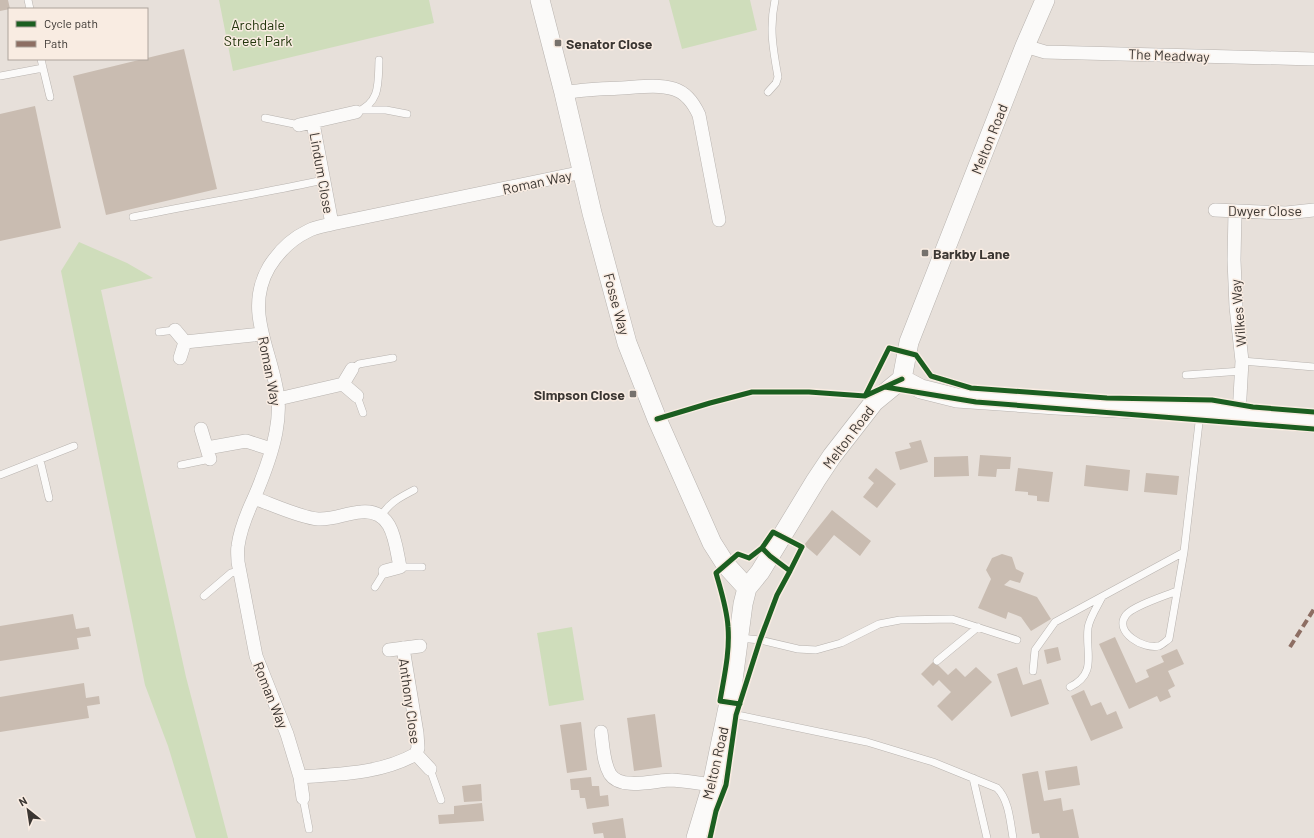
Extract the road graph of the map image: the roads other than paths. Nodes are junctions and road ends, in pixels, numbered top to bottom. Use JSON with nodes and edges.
{"nodes":[{"id":1,"x":540,"y":0,"type":"edge"},
{"id":2,"x":775,"y":0,"type":"edge"},
{"id":3,"x":1045,"y":0,"type":"edge"},
{"id":4,"x":1025,"y":46,"type":"junction"},
{"id":5,"x":1314,"y":59,"type":"edge"},
{"id":6,"x":41,"y":60,"type":"edge"},
{"id":7,"x":379,"y":60,"type":"dead end"},
{"id":8,"x":43,"y":68,"type":"junction"},
{"id":9,"x":0,"y":76,"type":"edge"},
{"id":10,"x":768,"y":92,"type":"dead end"},
{"id":11,"x":564,"y":93,"type":"junction"},
{"id":12,"x":50,"y":97,"type":"dead end"},
{"id":13,"x":359,"y":111,"type":"junction"},
{"id":14,"x":407,"y":114,"type":"dead end"},
{"id":15,"x":265,"y":118,"type":"dead end"},
{"id":16,"x":313,"y":123,"type":"junction"},
{"id":17,"x":300,"y":126,"type":"joint"},
{"id":18,"x":583,"y":172,"type":"junction"},
{"id":19,"x":323,"y":180,"type":"junction"},
{"id":20,"x":1215,"y":210,"type":"dead end"},
{"id":21,"x":1314,"y":210,"type":"edge"},
{"id":22,"x":1235,"y":212,"type":"junction"},
{"id":23,"x":133,"y":217,"type":"dead end"},
{"id":24,"x":719,"y":220,"type":"dead end"},
{"id":25,"x":332,"y":224,"type":"junction"},
{"id":26,"x":175,"y":330,"type":"joint"},
{"id":27,"x":159,"y":332,"type":"dead end"},
{"id":28,"x":262,"y":334,"type":"junction"},
{"id":29,"x":185,"y":342,"type":"junction"},
{"id":30,"x":180,"y":358,"type":"dead end"},
{"id":31,"x":393,"y":358,"type":"dead end"},
{"id":32,"x":1242,"y":366,"type":"junction"},
{"id":33,"x":1314,"y":367,"type":"edge"},
{"id":34,"x":352,"y":369,"type":"joint"},
{"id":35,"x":1186,"y":375,"type":"dead end"},
{"id":36,"x":902,"y":379,"type":"junction"},
{"id":37,"x":343,"y":384,"type":"junction"},
{"id":38,"x":357,"y":396,"type":"joint"},
{"id":39,"x":278,"y":399,"type":"junction"},
{"id":40,"x":1200,"y":412,"type":"junction"},
{"id":41,"x":363,"y":413,"type":"dead end"},
{"id":42,"x":1239,"y":414,"type":"junction"},
{"id":43,"x":1314,"y":423,"type":"edge"},
{"id":44,"x":201,"y":429,"type":"dead end"},
{"id":45,"x":74,"y":446,"type":"dead end"},
{"id":46,"x":271,"y":449,"type":"junction"},
{"id":47,"x":208,"y":453,"type":"junction"},
{"id":48,"x":40,"y":460,"type":"junction"},
{"id":49,"x":181,"y":465,"type":"dead end"},
{"id":50,"x":0,"y":474,"type":"edge"},
{"id":51,"x":414,"y":490,"type":"dead end"},
{"id":52,"x":49,"y":498,"type":"dead end"},
{"id":53,"x":254,"y":498,"type":"junction"},
{"id":54,"x":381,"y":516,"type":"junction"},
{"id":55,"x":1184,"y":552,"type":"junction"},
{"id":56,"x":400,"y":567,"type":"junction"},
{"id":57,"x":422,"y":568,"type":"dead end"},
{"id":58,"x":240,"y":571,"type":"junction"},
{"id":59,"x":385,"y":571,"type":"joint"},
{"id":60,"x":375,"y":587,"type":"dead end"},
{"id":61,"x":747,"y":588,"type":"junction"},
{"id":62,"x":1177,"y":591,"type":"junction"},
{"id":63,"x":204,"y":596,"type":"dead end"},
{"id":64,"x":1102,"y":597,"type":"junction"},
{"id":65,"x":978,"y":627,"type":"junction"},
{"id":66,"x":739,"y":638,"type":"junction"},
{"id":67,"x":1017,"y":640,"type":"dead end"},
{"id":68,"x":420,"y":646,"type":"dead end"},
{"id":69,"x":403,"y":648,"type":"junction"},
{"id":70,"x":388,"y":650,"type":"dead end"},
{"id":71,"x":937,"y":661,"type":"dead end"},
{"id":72,"x":1033,"y":671,"type":"dead end"},
{"id":73,"x":1070,"y":687,"type":"dead end"},
{"id":74,"x":727,"y":713,"type":"junction"},
{"id":75,"x":601,"y":732,"type":"dead end"},
{"id":76,"x":416,"y":754,"type":"junction"},
{"id":77,"x":430,"y":769,"type":"joint"},
{"id":78,"x":300,"y":777,"type":"junction"},
{"id":79,"x":973,"y":778,"type":"junction"},
{"id":80,"x":712,"y":785,"type":"junction"},
{"id":81,"x":303,"y":798,"type":"joint"},
{"id":82,"x":441,"y":800,"type":"dead end"},
{"id":83,"x":309,"y":829,"type":"dead end"},
{"id":84,"x":696,"y":838,"type":"edge"},
{"id":85,"x":987,"y":838,"type":"edge"},
{"id":86,"x":1013,"y":838,"type":"edge"}],
"edges":[{"from":1,"to":11,"type":"street","name":"Fosse Way"},
{"from":2,"to":10,"type":"lane"},
{"from":3,"to":4,"type":"street","name":"Melton Road"},
{"from":4,"to":5,"type":"street","name":"The Meadway"},
{"from":4,"to":36,"type":"street","name":"Melton Road"},
{"from":6,"to":8,"type":"lane"},
{"from":7,"to":13,"type":"lane"},
{"from":8,"to":9,"type":"lane"},
{"from":8,"to":12,"type":"lane"},
{"from":11,"to":18,"type":"street","name":"Fosse Way"},
{"from":11,"to":24,"type":"street"},
{"from":13,"to":14,"type":"lane"},
{"from":13,"to":16,"type":"street","name":"Lindum Close"},
{"from":15,"to":17,"type":"lane"},
{"from":16,"to":17,"type":"street","name":"Lindum Close"},
{"from":16,"to":19,"type":"street","name":"Lindum Close"},
{"from":18,"to":25,"type":"street","name":"Roman Way"},
{"from":18,"to":61,"type":"street","name":"Fosse Way"},
{"from":19,"to":23,"type":"lane"},
{"from":19,"to":25,"type":"street","name":"Lindum Close"},
{"from":20,"to":22,"type":"street","name":"Dwyer Close"},
{"from":21,"to":22,"type":"street","name":"Dwyer Close"},
{"from":22,"to":32,"type":"street","name":"Wilkes Way"},
{"from":25,"to":28,"type":"street","name":"Roman Way"},
{"from":26,"to":27,"type":"lane"},
{"from":26,"to":29,"type":"street"},
{"from":28,"to":29,"type":"street"},
{"from":28,"to":39,"type":"street","name":"Roman Way"},
{"from":29,"to":30,"type":"street"},
{"from":31,"to":34,"type":"lane"},
{"from":32,"to":33,"type":"lane"},
{"from":32,"to":35,"type":"lane"},
{"from":32,"to":42,"type":"street","name":"Wilkes Way"},
{"from":34,"to":37,"type":"street"},
{"from":36,"to":40,"type":"street"},
{"from":36,"to":61,"type":"street","name":"Melton Road"},
{"from":37,"to":38,"type":"street"},
{"from":37,"to":39,"type":"street"},
{"from":38,"to":41,"type":"lane"},
{"from":39,"to":46,"type":"street","name":"Roman Way"},
{"from":40,"to":42,"type":"street"},
{"from":40,"to":55,"type":"lane"},
{"from":42,"to":43,"type":"street"},
{"from":44,"to":47,"type":"street"},
{"from":45,"to":48,"type":"lane"},
{"from":46,"to":47,"type":"street"},
{"from":46,"to":53,"type":"street","name":"Roman Way"},
{"from":47,"to":49,"type":"lane"},
{"from":48,"to":50,"type":"lane"},
{"from":48,"to":52,"type":"lane"},
{"from":51,"to":54,"type":"lane"},
{"from":53,"to":54,"type":"street"},
{"from":53,"to":58,"type":"street","name":"Roman Way"},
{"from":54,"to":56,"type":"street"},
{"from":55,"to":62,"type":"lane"},
{"from":55,"to":64,"type":"lane"},
{"from":56,"to":57,"type":"lane"},
{"from":56,"to":59,"type":"street"},
{"from":58,"to":63,"type":"lane"},
{"from":58,"to":78,"type":"street","name":"Roman Way"},
{"from":59,"to":60,"type":"lane"},
{"from":61,"to":66,"type":"street","name":"Melton Road"},
{"from":62,"to":62,"type":"lane"},
{"from":64,"to":72,"type":"lane"},
{"from":64,"to":73,"type":"lane"},
{"from":65,"to":66,"type":"lane"},
{"from":65,"to":67,"type":"lane"},
{"from":65,"to":71,"type":"lane"},
{"from":66,"to":74,"type":"street","name":"Melton Road"},
{"from":68,"to":69,"type":"street","name":"Anthony Close"},
{"from":69,"to":70,"type":"street","name":"Anthony Close"},
{"from":69,"to":76,"type":"street","name":"Anthony Close"},
{"from":74,"to":79,"type":"lane"},
{"from":74,"to":80,"type":"street","name":"Melton Road"},
{"from":75,"to":80,"type":"street"},
{"from":76,"to":77,"type":"street","name":"Anthony Close"},
{"from":76,"to":78,"type":"street","name":"Anthony Close"},
{"from":77,"to":82,"type":"lane"},
{"from":78,"to":81,"type":"street","name":"Roman Way"},
{"from":79,"to":85,"type":"lane"},
{"from":79,"to":86,"type":"lane"},
{"from":80,"to":84,"type":"street","name":"Melton Road"},
{"from":81,"to":83,"type":"lane"}]}
